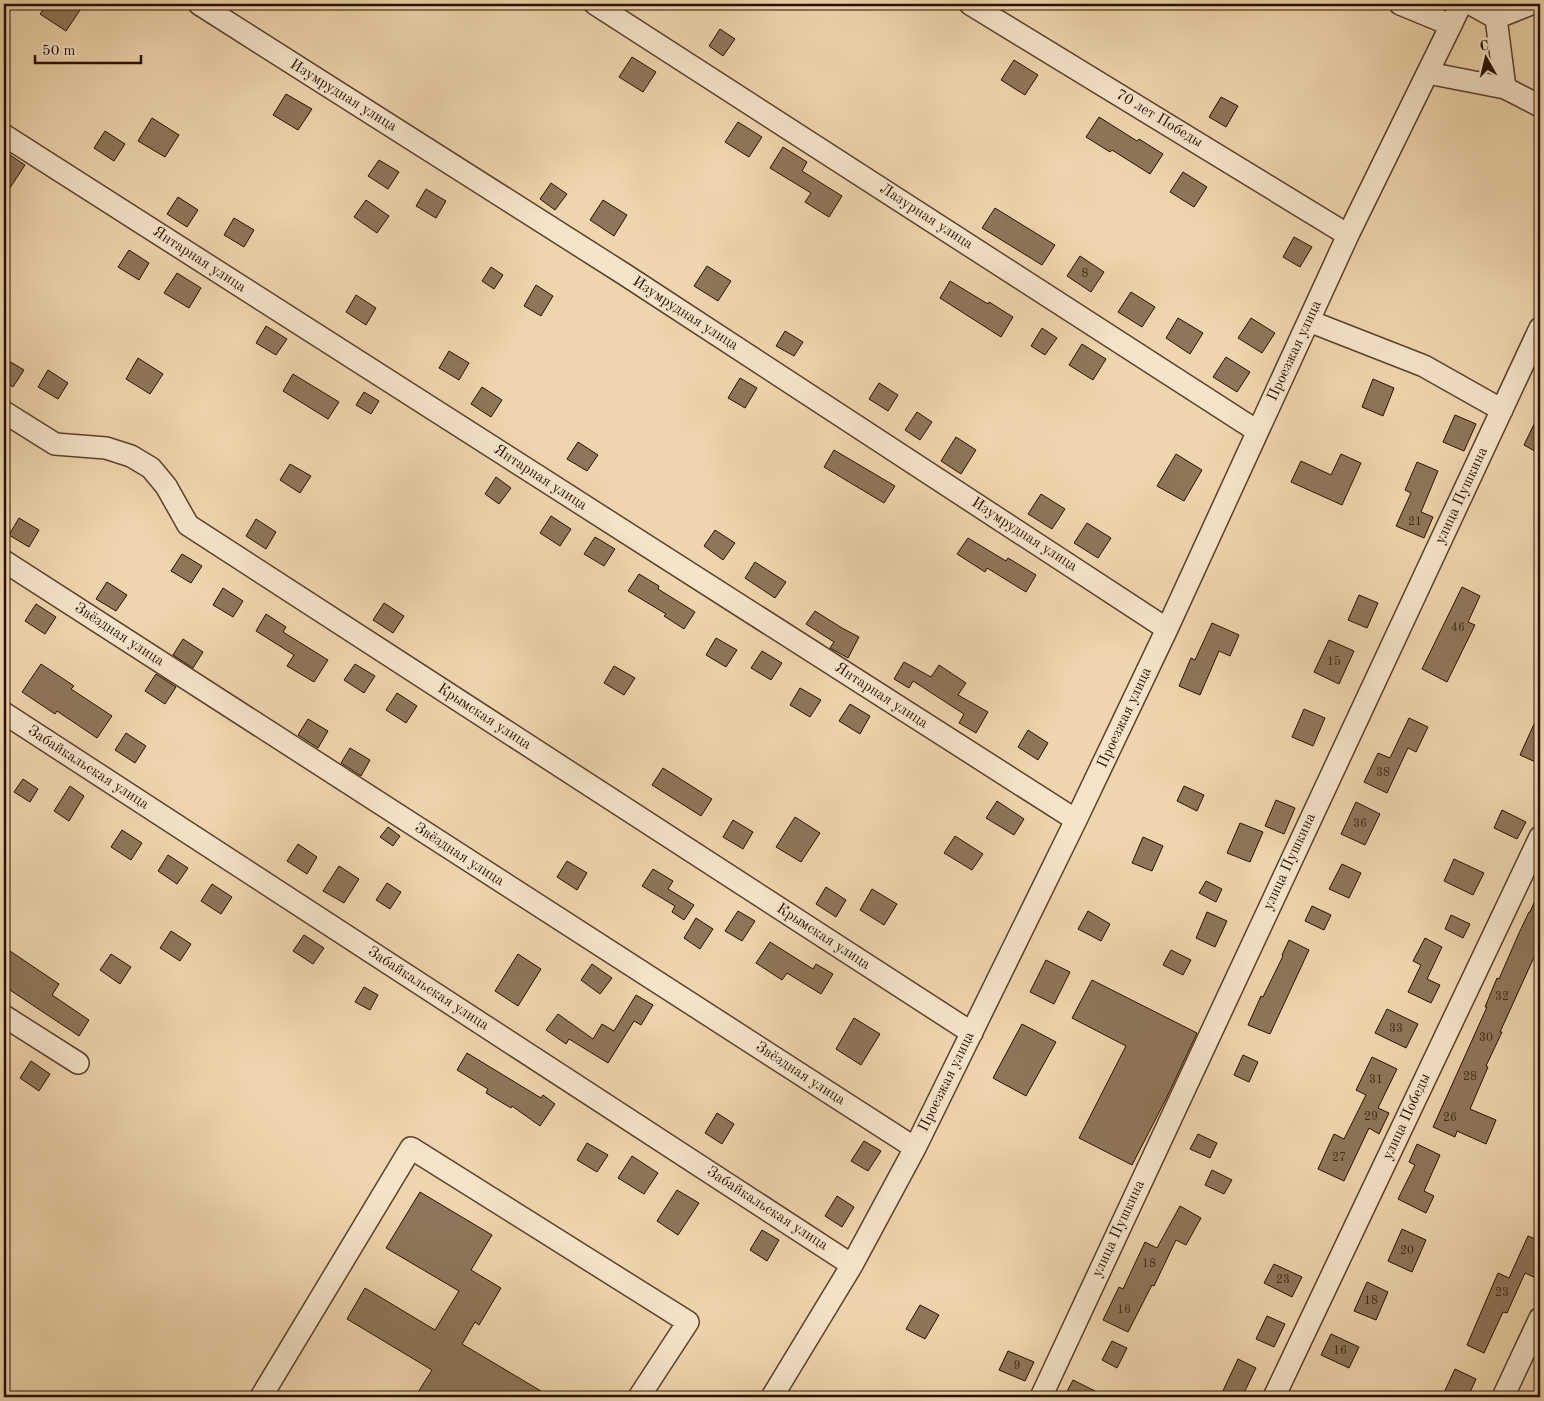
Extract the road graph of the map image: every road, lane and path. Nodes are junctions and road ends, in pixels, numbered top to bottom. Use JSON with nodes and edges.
{"nodes":[{"id":1,"x":199,"y":4,"type":"edge"},
{"id":2,"x":595,"y":4,"type":"edge"},
{"id":3,"x":970,"y":4,"type":"edge"},
{"id":4,"x":1400,"y":4,"type":"edge"},
{"id":5,"x":1461,"y":4,"type":"edge"},
{"id":6,"x":1471,"y":4,"type":"edge"},
{"id":7,"x":1531,"y":4,"type":"edge"},
{"id":8,"x":1496,"y":18,"type":"junction"},
{"id":9,"x":1452,"y":26,"type":"junction"},
{"id":10,"x":1428,"y":73,"type":"junction"},
{"id":11,"x":1505,"y":88,"type":"junction"},
{"id":12,"x":1540,"y":106,"type":"edge"},
{"id":13,"x":4,"y":135,"type":"edge"},
{"id":14,"x":1348,"y":234,"type":"junction"},
{"id":15,"x":1309,"y":321,"type":"junction"},
{"id":16,"x":1540,"y":328,"type":"edge"},
{"id":17,"x":1502,"y":410,"type":"junction"},
{"id":18,"x":4,"y":412,"type":"edge"},
{"id":19,"x":1257,"y":431,"type":"junction"},
{"id":20,"x":4,"y":561,"type":"edge"},
{"id":21,"x":1167,"y":629,"type":"junction"},
{"id":22,"x":4,"y":713,"type":"edge"},
{"id":23,"x":1076,"y":820,"type":"junction"},
{"id":24,"x":1540,"y":837,"type":"edge"},
{"id":25,"x":4,"y":1016,"type":"edge"},
{"id":26,"x":972,"y":1033,"type":"junction"},
{"id":27,"x":78,"y":1063,"type":"dead end"},
{"id":28,"x":915,"y":1148,"type":"junction"},
{"id":29,"x":852,"y":1264,"type":"junction"},
{"id":30,"x":1540,"y":1318,"type":"edge"},
{"id":31,"x":262,"y":1397,"type":"edge"},
{"id":32,"x":639,"y":1397,"type":"edge"},
{"id":33,"x":772,"y":1397,"type":"edge"},
{"id":34,"x":1040,"y":1397,"type":"edge"},
{"id":35,"x":1274,"y":1397,"type":"edge"},
{"id":36,"x":1503,"y":1397,"type":"edge"}],
"edges":[{"from":1,"to":21,"type":"street","name":"Изумрудная улица"},
{"from":2,"to":19,"type":"street","name":"Лазурная улица"},
{"from":3,"to":14,"type":"street","name":"70 лет Победы"},
{"from":4,"to":9,"type":"street"},
{"from":5,"to":9,"type":"street","name":"Проезжая улица"},
{"from":6,"to":8,"type":"street"},
{"from":7,"to":8,"type":"street"},
{"from":8,"to":11,"type":"street"},
{"from":9,"to":10,"type":"street","name":"Проезжая улица"},
{"from":10,"to":11,"type":"street"},
{"from":10,"to":14,"type":"street","name":"Проезжая улица"},
{"from":11,"to":12,"type":"street"},
{"from":13,"to":23,"type":"street","name":"Янтарная улица"},
{"from":14,"to":15,"type":"street","name":"Проезжая улица"},
{"from":15,"to":17,"type":"street"},
{"from":15,"to":19,"type":"street","name":"Проезжая улица"},
{"from":16,"to":17,"type":"street","name":"улица Пушкина"},
{"from":17,"to":34,"type":"street","name":"улица Пушкина"},
{"from":18,"to":26,"type":"street","name":"Крымская улица"},
{"from":19,"to":21,"type":"street","name":"Проезжая улица"},
{"from":20,"to":28,"type":"street","name":"Звёздная улица"},
{"from":21,"to":23,"type":"street","name":"Проезжая улица"},
{"from":22,"to":29,"type":"street","name":"Забайкальская улица"},
{"from":23,"to":26,"type":"street","name":"Проезжая улица"},
{"from":24,"to":35,"type":"street","name":"улица Победы"},
{"from":25,"to":27,"type":"street"},
{"from":26,"to":28,"type":"street","name":"Проезжая улица"},
{"from":28,"to":29,"type":"street","name":"Проезжая улица"},
{"from":29,"to":33,"type":"street","name":"Проезжая улица"},
{"from":30,"to":36,"type":"street"},
{"from":31,"to":32,"type":"street"}]}
